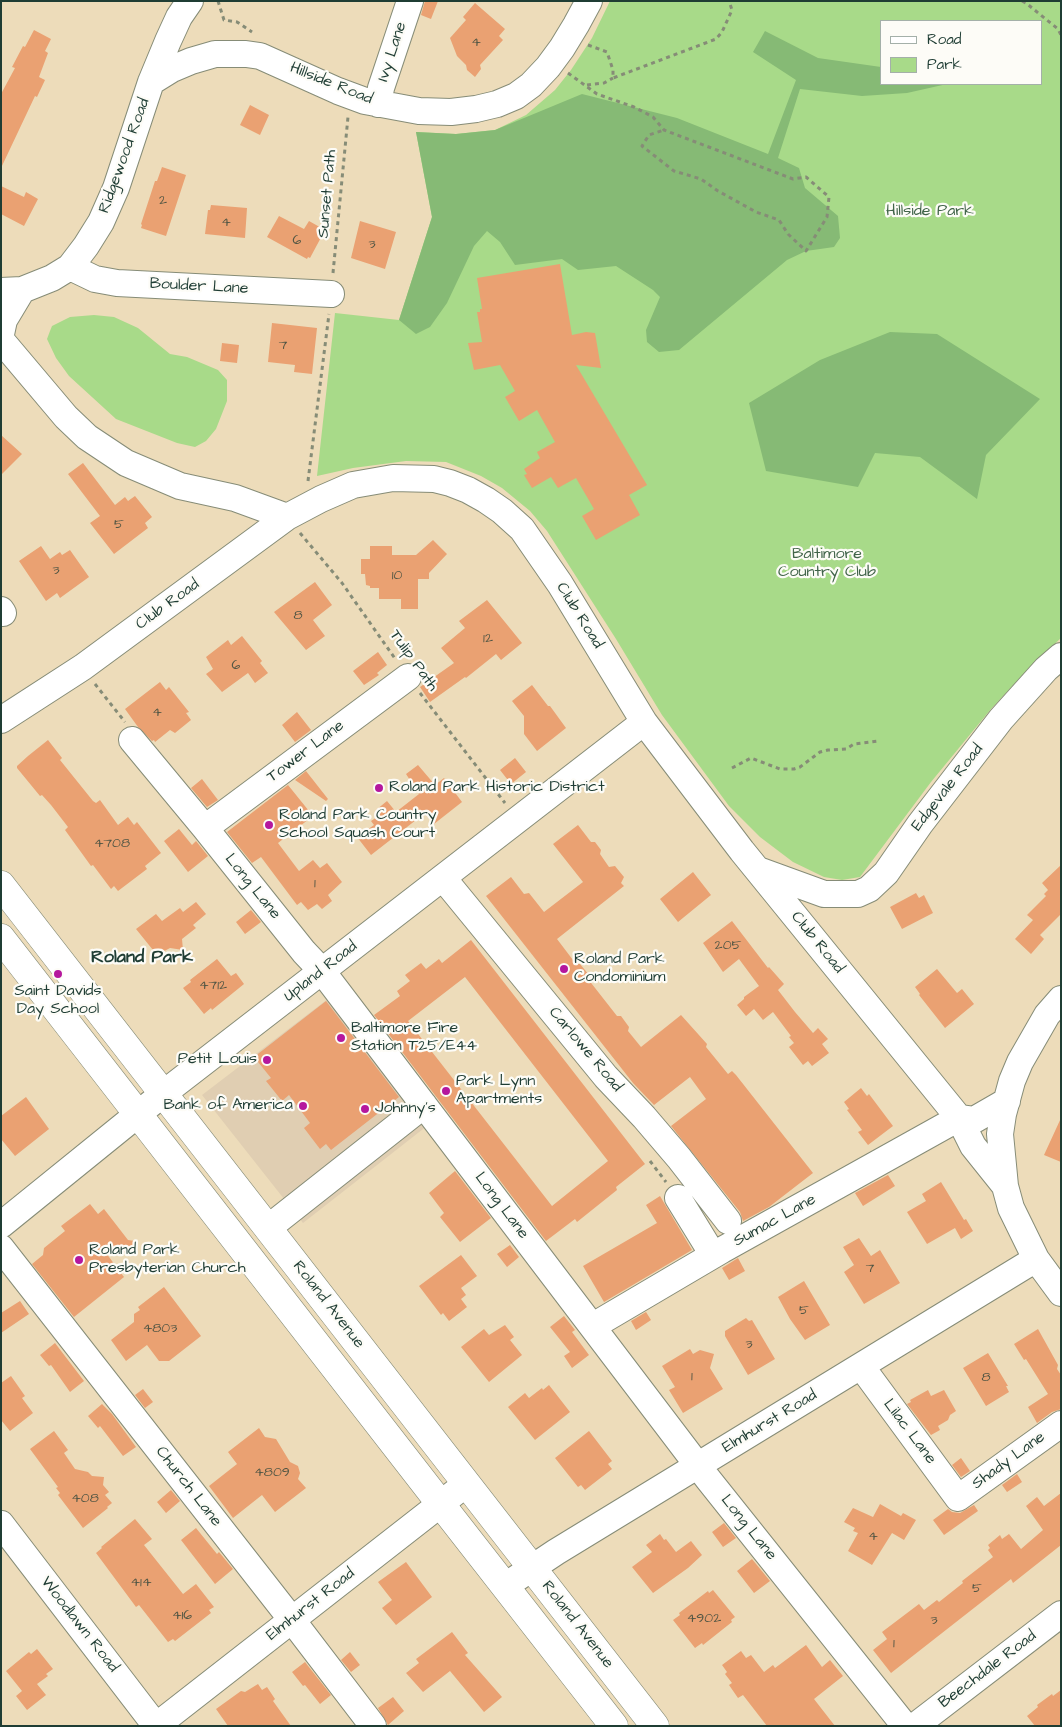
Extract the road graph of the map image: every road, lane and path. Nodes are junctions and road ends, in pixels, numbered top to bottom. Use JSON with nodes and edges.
{"nodes":[{"id":1,"x":190,"y":1,"type":"edge"},
{"id":2,"x":218,"y":1,"type":"edge"},
{"id":3,"x":410,"y":1,"type":"edge"},
{"id":4,"x":589,"y":1,"type":"edge"},
{"id":5,"x":729,"y":1,"type":"edge"},
{"id":6,"x":1022,"y":1,"type":"edge"},
{"id":7,"x":253,"y":33,"type":"dead end"},
{"id":8,"x":1061,"y":35,"type":"edge"},
{"id":9,"x":569,"y":37,"type":"junction"},
{"id":10,"x":552,"y":62,"type":"junction"},
{"id":11,"x":613,"y":78,"type":"junction"},
{"id":12,"x":151,"y":82,"type":"junction"},
{"id":13,"x":587,"y":86,"type":"junction"},
{"id":14,"x":378,"y":104,"type":"junction"},
{"id":15,"x":349,"y":108,"type":"dead end"},
{"id":16,"x":664,"y":130,"type":"junction"},
{"id":17,"x":70,"y":267,"type":"junction"},
{"id":18,"x":12,"y":291,"type":"edge"},
{"id":19,"x":331,"y":294,"type":"junction"},
{"id":20,"x":1,"y":334,"type":"edge"},
{"id":21,"x":1,"y":340,"type":"edge"},
{"id":22,"x":308,"y":484,"type":"dead end"},
{"id":23,"x":293,"y":524,"type":"junction"},
{"id":24,"x":1061,"y":656,"type":"edge"},
{"id":25,"x":408,"y":677,"type":"junction"},
{"id":26,"x":99,"y":689,"type":"dead end"},
{"id":27,"x":1,"y":720,"type":"edge"},
{"id":28,"x":644,"y":722,"type":"junction"},
{"id":29,"x":132,"y":740,"type":"joint"},
{"id":30,"x":878,"y":741,"type":"dead end"},
{"id":31,"x":732,"y":768,"type":"dead end"},
{"id":32,"x":508,"y":806,"type":"dead end"},
{"id":33,"x":205,"y":828,"type":"junction"},
{"id":34,"x":758,"y":870,"type":"junction"},
{"id":35,"x":443,"y":878,"type":"junction"},
{"id":36,"x":1,"y":885,"type":"edge"},
{"id":37,"x":824,"y":894,"type":"junction"},
{"id":38,"x":801,"y":923,"type":"junction"},
{"id":39,"x":1,"y":938,"type":"edge"},
{"id":40,"x":322,"y":971,"type":"junction"},
{"id":41,"x":1061,"y":999,"type":"edge"},
{"id":42,"x":164,"y":1094,"type":"junction"},
{"id":43,"x":1007,"y":1101,"type":"junction"},
{"id":44,"x":424,"y":1105,"type":"junction"},
{"id":45,"x":138,"y":1114,"type":"junction"},
{"id":46,"x":959,"y":1118,"type":"junction"},
{"id":47,"x":1005,"y":1186,"type":"junction"},
{"id":48,"x":678,"y":1198,"type":"dead end"},
{"id":49,"x":728,"y":1221,"type":"dead end"},
{"id":50,"x":1,"y":1225,"type":"edge"},
{"id":51,"x":268,"y":1228,"type":"junction"},
{"id":52,"x":1,"y":1248,"type":"edge"},
{"id":53,"x":713,"y":1256,"type":"junction"},
{"id":54,"x":1036,"y":1260,"type":"junction"},
{"id":55,"x":1061,"y":1293,"type":"edge"},
{"id":56,"x":593,"y":1326,"type":"junction"},
{"id":57,"x":861,"y":1366,"type":"junction"},
{"id":58,"x":1061,"y":1424,"type":"edge"},
{"id":59,"x":699,"y":1465,"type":"junction"},
{"id":60,"x":466,"y":1484,"type":"junction"},
{"id":61,"x":958,"y":1498,"type":"joint"},
{"id":62,"x":440,"y":1504,"type":"junction"},
{"id":63,"x":1,"y":1524,"type":"edge"},
{"id":64,"x":532,"y":1568,"type":"junction"},
{"id":65,"x":505,"y":1586,"type":"junction"},
{"id":66,"x":1061,"y":1614,"type":"edge"},
{"id":67,"x":292,"y":1620,"type":"junction"},
{"id":68,"x":156,"y":1726,"type":"edge"},
{"id":69,"x":373,"y":1726,"type":"edge"},
{"id":70,"x":614,"y":1726,"type":"edge"},
{"id":71,"x":655,"y":1726,"type":"edge"},
{"id":72,"x":905,"y":1726,"type":"edge"},
{"id":73,"x":915,"y":1726,"type":"edge"}],
"edges":[{"from":1,"to":12,"type":"street","name":"Ridgewood Road"},
{"from":2,"to":7,"type":"path"},
{"from":3,"to":14,"type":"street","name":"Ivy Lane"},
{"from":4,"to":9,"type":"street","name":"Hillside Road"},
{"from":5,"to":11,"type":"path"},
{"from":6,"to":8,"type":"path"},
{"from":9,"to":10,"type":"street","name":"Hillside Road"},
{"from":9,"to":11,"type":"path"},
{"from":10,"to":13,"type":"path"},
{"from":10,"to":14,"type":"street","name":"Hillside Road"},
{"from":11,"to":13,"type":"path"},
{"from":12,"to":14,"type":"street","name":"Hillside Road"},
{"from":12,"to":17,"type":"street","name":"Ridgewood Road"},
{"from":13,"to":16,"type":"path"},
{"from":15,"to":19,"type":"path","name":"Sunset Path"},
{"from":16,"to":16,"type":"path"},
{"from":17,"to":18,"type":"street","name":"Ridgewood Road"},
{"from":17,"to":19,"type":"street","name":"Boulder Lane"},
{"from":18,"to":20,"type":"street"},
{"from":19,"to":22,"type":"path","name":"Sunset Path"},
{"from":21,"to":23,"type":"street"},
{"from":23,"to":25,"type":"path","name":"Tulip Path"},
{"from":23,"to":27,"type":"street","name":"Club Road"},
{"from":23,"to":28,"type":"street","name":"Club Road"},
{"from":24,"to":37,"type":"street","name":"Edgevale Road"},
{"from":25,"to":32,"type":"path","name":"Tulip Path"},
{"from":25,"to":33,"type":"street","name":"Tower Lane"},
{"from":26,"to":29,"type":"path"},
{"from":28,"to":34,"type":"street","name":"Club Road"},
{"from":28,"to":35,"type":"street","name":"Upland Road"},
{"from":29,"to":33,"type":"street","name":"Long Lane"},
{"from":30,"to":31,"type":"path"},
{"from":33,"to":40,"type":"street","name":"Long Lane"},
{"from":34,"to":37,"type":"street","name":"Edgevale Road"},
{"from":34,"to":38,"type":"street","name":"Club Road"},
{"from":35,"to":40,"type":"street","name":"Upland Road"},
{"from":35,"to":49,"type":"street","name":"Carlowe Road"},
{"from":36,"to":42,"type":"main road","name":"Roland Avenue"},
{"from":37,"to":38,"type":"street"},
{"from":38,"to":46,"type":"street","name":"Club Road"},
{"from":39,"to":45,"type":"main road","name":"Roland Avenue"},
{"from":40,"to":42,"type":"street","name":"Upland Road"},
{"from":40,"to":44,"type":"street","name":"Long Lane"},
{"from":41,"to":43,"type":"street"},
{"from":42,"to":45,"type":"street","name":"Upland Road"},
{"from":42,"to":51,"type":"main road","name":"Roland Avenue"},
{"from":43,"to":46,"type":"street"},
{"from":43,"to":47,"type":"street","name":"Club Road"},
{"from":44,"to":51,"type":"street"},
{"from":44,"to":56,"type":"street","name":"Long Lane"},
{"from":45,"to":50,"type":"street","name":"Upland Road"},
{"from":45,"to":62,"type":"main road","name":"Roland Avenue"},
{"from":46,"to":47,"type":"street","name":"Club Road"},
{"from":46,"to":53,"type":"street","name":"Sumac Lane"},
{"from":47,"to":54,"type":"street","name":"Club Road"},
{"from":48,"to":53,"type":"street"},
{"from":51,"to":60,"type":"main road","name":"Roland Avenue"},
{"from":52,"to":67,"type":"street","name":"Church Lane"},
{"from":53,"to":56,"type":"street","name":"Sumac Lane"},
{"from":54,"to":55,"type":"street","name":"Club Road"},
{"from":54,"to":57,"type":"street","name":"Elmhurst Road"},
{"from":56,"to":59,"type":"street","name":"Long Lane"},
{"from":57,"to":59,"type":"street","name":"Elmhurst Road"},
{"from":57,"to":61,"type":"street","name":"Lilac Lane"},
{"from":58,"to":61,"type":"street","name":"Shady Lane"},
{"from":59,"to":64,"type":"street","name":"Elmhurst Road"},
{"from":59,"to":72,"type":"street","name":"Long Lane"},
{"from":60,"to":62,"type":"street","name":"Elmhurst Road"},
{"from":60,"to":64,"type":"main road","name":"Roland Avenue"},
{"from":62,"to":65,"type":"main road","name":"Roland Avenue"},
{"from":62,"to":67,"type":"street","name":"Elmhurst Road"},
{"from":63,"to":68,"type":"street","name":"Woodlawn Road"},
{"from":64,"to":65,"type":"street","name":"Elmhurst Road"},
{"from":64,"to":71,"type":"main road","name":"Roland Avenue"},
{"from":65,"to":70,"type":"main road","name":"Roland Avenue"},
{"from":66,"to":73,"type":"street","name":"Beechdale Road"},
{"from":67,"to":68,"type":"street","name":"Elmhurst Road"},
{"from":67,"to":69,"type":"street","name":"Church Lane"}]}
